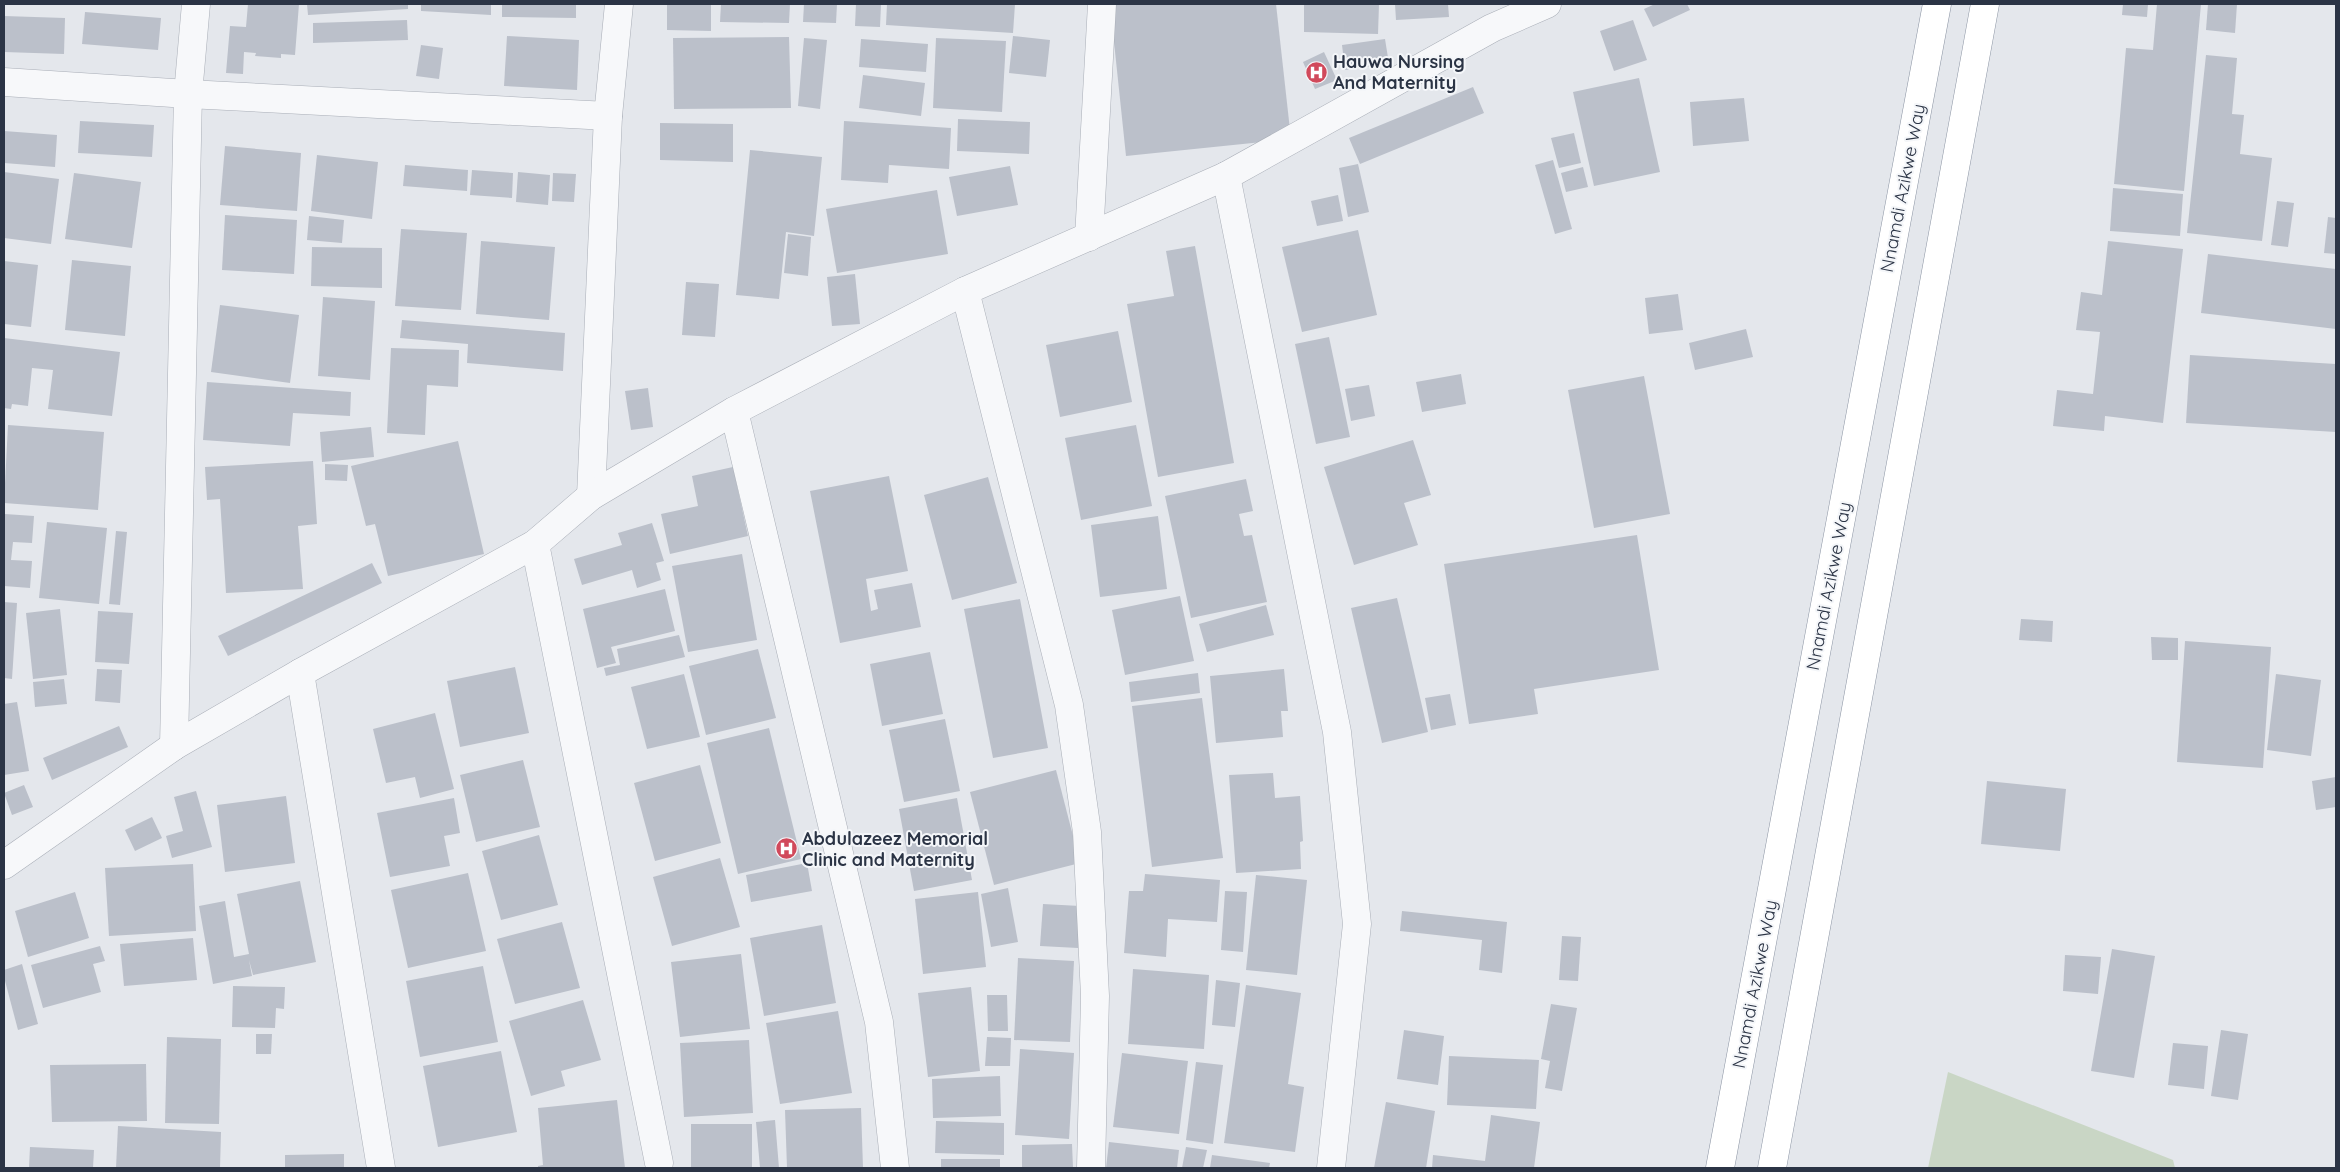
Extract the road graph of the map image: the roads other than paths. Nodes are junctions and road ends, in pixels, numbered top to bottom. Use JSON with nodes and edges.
{"nodes":[{"id":1,"x":196,"y":4,"type":"edge"},
{"id":2,"x":619,"y":4,"type":"edge"},
{"id":3,"x":1102,"y":4,"type":"edge"},
{"id":4,"x":1547,"y":4,"type":"edge"},
{"id":5,"x":1938,"y":4,"type":"edge"},
{"id":6,"x":1985,"y":4,"type":"edge"},
{"id":7,"x":1493,"y":16,"type":"edge"},
{"id":8,"x":4,"y":82,"type":"edge"},
{"id":9,"x":188,"y":94,"type":"junction"},
{"id":10,"x":608,"y":116,"type":"junction"},
{"id":11,"x":1226,"y":176,"type":"junction"},
{"id":12,"x":1089,"y":237,"type":"junction"},
{"id":13,"x":966,"y":291,"type":"junction"},
{"id":14,"x":734,"y":411,"type":"junction"},
{"id":15,"x":591,"y":496,"type":"junction"},
{"id":16,"x":535,"y":544,"type":"junction"},
{"id":17,"x":300,"y":673,"type":"junction"},
{"id":18,"x":174,"y":746,"type":"junction"},
{"id":19,"x":4,"y":865,"type":"edge"},
{"id":20,"x":660,"y":1163,"type":"dead end"},
{"id":21,"x":381,"y":1168,"type":"edge"},
{"id":22,"x":895,"y":1168,"type":"edge"},
{"id":23,"x":1091,"y":1168,"type":"edge"},
{"id":24,"x":1331,"y":1168,"type":"edge"},
{"id":25,"x":1720,"y":1168,"type":"edge"},
{"id":26,"x":1772,"y":1168,"type":"edge"}],
"edges":[{"from":1,"to":9,"type":"street"},
{"from":2,"to":10,"type":"street"},
{"from":3,"to":12,"type":"street"},
{"from":4,"to":7,"type":"street"},
{"from":5,"to":25,"type":"highway","name":"Nnamdi Azikwe Way"},
{"from":6,"to":26,"type":"highway"},
{"from":7,"to":11,"type":"street"},
{"from":8,"to":9,"type":"street"},
{"from":9,"to":10,"type":"street"},
{"from":9,"to":18,"type":"street"},
{"from":10,"to":15,"type":"street"},
{"from":11,"to":12,"type":"street"},
{"from":11,"to":24,"type":"street"},
{"from":12,"to":13,"type":"street"},
{"from":13,"to":14,"type":"street"},
{"from":13,"to":23,"type":"street"},
{"from":14,"to":15,"type":"street"},
{"from":14,"to":22,"type":"street"},
{"from":15,"to":16,"type":"street"},
{"from":16,"to":17,"type":"street"},
{"from":16,"to":20,"type":"street"},
{"from":17,"to":18,"type":"street"},
{"from":17,"to":21,"type":"street"},
{"from":18,"to":19,"type":"street"}]}
